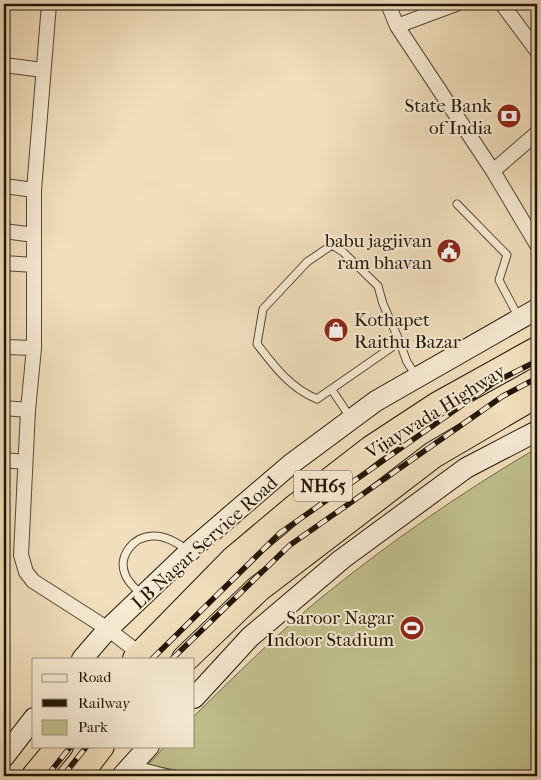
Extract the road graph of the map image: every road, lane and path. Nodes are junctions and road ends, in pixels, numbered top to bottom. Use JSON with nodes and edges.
{"nodes":[{"id":1,"x":49,"y":4,"type":"edge"},
{"id":2,"x":388,"y":4,"type":"edge"},
{"id":3,"x":456,"y":4,"type":"edge"},
{"id":4,"x":502,"y":4,"type":"edge"},
{"id":5,"x":397,"y":26,"type":"junction"},
{"id":6,"x":537,"y":51,"type":"edge"},
{"id":7,"x":4,"y":65,"type":"edge"},
{"id":8,"x":43,"y":70,"type":"junction"},
{"id":9,"x":537,"y":133,"type":"edge"},
{"id":10,"x":493,"y":171,"type":"junction"},
{"id":11,"x":4,"y":186,"type":"edge"},
{"id":12,"x":34,"y":190,"type":"junction"},
{"id":13,"x":457,"y":204,"type":"dead end"},
{"id":14,"x":4,"y":231,"type":"edge"},
{"id":15,"x":34,"y":235,"type":"junction"},
{"id":16,"x":537,"y":245,"type":"edge"},
{"id":17,"x":4,"y":263,"type":"edge"},
{"id":18,"x":34,"y":265,"type":"junction"},
{"id":19,"x":537,"y":309,"type":"edge"},
{"id":20,"x":519,"y":319,"type":"junction"},
{"id":21,"x":398,"y":340,"type":"junction"},
{"id":22,"x":4,"y":347,"type":"edge"},
{"id":23,"x":34,"y":348,"type":"junction"},
{"id":24,"x":537,"y":350,"type":"edge"},
{"id":25,"x":418,"y":377,"type":"junction"},
{"id":26,"x":332,"y":390,"type":"junction"},
{"id":27,"x":537,"y":394,"type":"edge"},
{"id":28,"x":4,"y":408,"type":"edge"},
{"id":29,"x":28,"y":410,"type":"junction"},
{"id":30,"x":351,"y":419,"type":"junction"},
{"id":31,"x":537,"y":431,"type":"edge"},
{"id":32,"x":4,"y":460,"type":"edge"},
{"id":33,"x":25,"y":462,"type":"junction"},
{"id":34,"x":190,"y":551,"type":"junction"},
{"id":35,"x":233,"y":560,"type":"junction"},
{"id":36,"x":258,"y":589,"type":"junction"},
{"id":37,"x":143,"y":596,"type":"junction"},
{"id":38,"x":108,"y":629,"type":"junction"},
{"id":39,"x":138,"y":656,"type":"edge"},
{"id":40,"x":83,"y":658,"type":"edge"},
{"id":41,"x":186,"y":658,"type":"edge"},
{"id":42,"x":195,"y":697,"type":"edge"},
{"id":43,"x":32,"y":721,"type":"edge"},
{"id":44,"x":58,"y":748,"type":"edge"},
{"id":45,"x":99,"y":748,"type":"edge"},
{"id":46,"x":147,"y":748,"type":"edge"},
{"id":47,"x":4,"y":757,"type":"edge"},
{"id":48,"x":126,"y":772,"type":"edge"},
{"id":49,"x":35,"y":776,"type":"edge"},
{"id":50,"x":78,"y":776,"type":"edge"},
{"id":51,"x":158,"y":776,"type":"edge"}],
"edges":[{"from":1,"to":8,"type":"street"},
{"from":2,"to":5,"type":"street"},
{"from":3,"to":5,"type":"street"},
{"from":4,"to":6,"type":"street"},
{"from":5,"to":10,"type":"street"},
{"from":7,"to":8,"type":"street"},
{"from":8,"to":12,"type":"street"},
{"from":9,"to":10,"type":"street"},
{"from":10,"to":16,"type":"street"},
{"from":11,"to":12,"type":"street"},
{"from":12,"to":15,"type":"street"},
{"from":13,"to":20,"type":"lane"},
{"from":14,"to":15,"type":"street"},
{"from":15,"to":18,"type":"street"},
{"from":17,"to":18,"type":"street"},
{"from":18,"to":23,"type":"street"},
{"from":19,"to":20,"type":"street","name":"LB Nagar Service Road"},
{"from":20,"to":25,"type":"street","name":"LB Nagar Service Road"},
{"from":21,"to":25,"type":"lane"},
{"from":21,"to":26,"type":"lane"},
{"from":21,"to":26,"type":"lane"},
{"from":22,"to":23,"type":"street"},
{"from":23,"to":29,"type":"street"},
{"from":24,"to":35,"type":"highway","name":"Vijaywada Highway","number":"NH65"},
{"from":25,"to":30,"type":"street","name":"LB Nagar Service Road"},
{"from":26,"to":30,"type":"lane"},
{"from":27,"to":36,"type":"highway","name":"Vijaywada Highway","number":"NH65"},
{"from":28,"to":29,"type":"street"},
{"from":29,"to":33,"type":"street"},
{"from":30,"to":34,"type":"street","name":"LB Nagar Service Road"},
{"from":31,"to":42,"type":"street"},
{"from":32,"to":33,"type":"street"},
{"from":33,"to":38,"type":"street"},
{"from":34,"to":37,"type":"street","name":"LB Nagar Service Road"},
{"from":34,"to":37,"type":"lane"},
{"from":35,"to":36,"type":"highway"},
{"from":35,"to":39,"type":"highway","name":"Vijaywada Highway","number":"NH65"},
{"from":36,"to":41,"type":"highway","name":"Vijaywada Highway","number":"NH65"},
{"from":37,"to":38,"type":"street","name":"LB Nagar Service Road"},
{"from":38,"to":39,"type":"street"},
{"from":38,"to":40,"type":"street","name":"LB Nagar Service Road"},
{"from":43,"to":47,"type":"street"},
{"from":44,"to":49,"type":"highway"},
{"from":45,"to":50,"type":"highway"},
{"from":46,"to":48,"type":"street"},
{"from":48,"to":51,"type":"street"}]}
